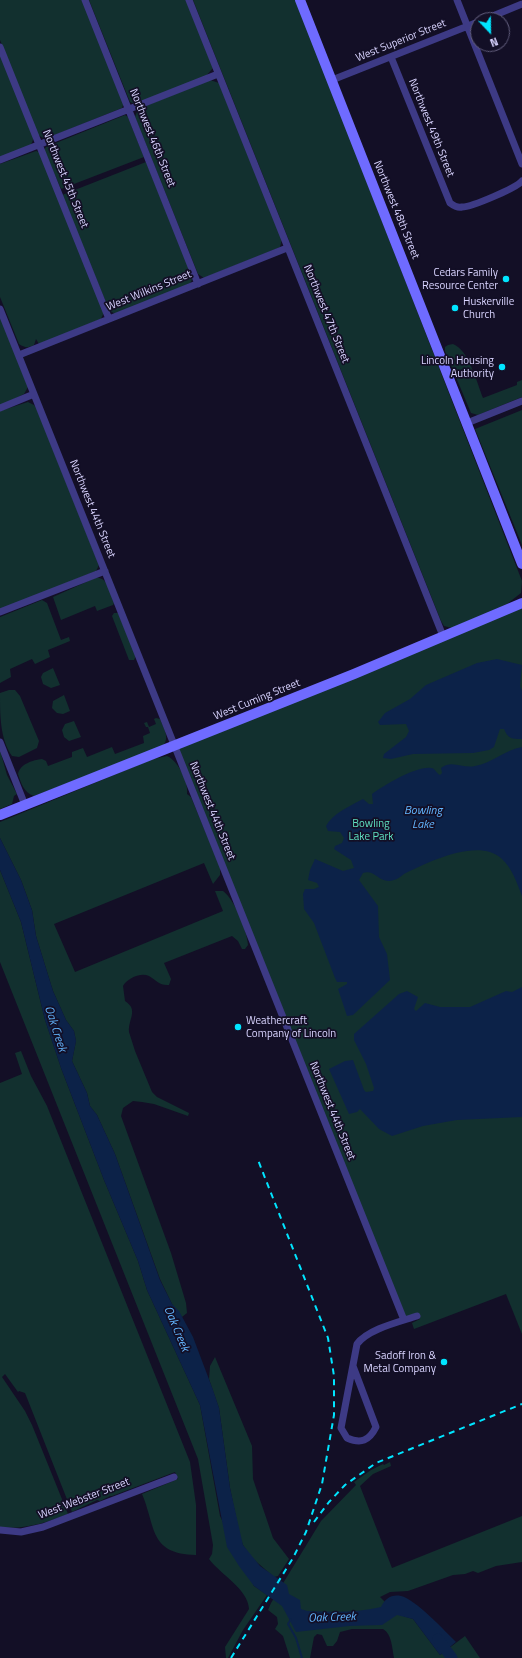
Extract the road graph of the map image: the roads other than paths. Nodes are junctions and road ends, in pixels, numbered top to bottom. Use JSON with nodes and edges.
{"nodes":[{"id":1,"x":85,"y":0,"type":"edge"},
{"id":2,"x":189,"y":0,"type":"edge"},
{"id":3,"x":300,"y":0,"type":"edge"},
{"id":4,"x":457,"y":0,"type":"edge"},
{"id":5,"x":522,"y":4,"type":"edge"},
{"id":6,"x":502,"y":12,"type":"edge"},
{"id":7,"x":470,"y":25,"type":"edge"},
{"id":8,"x":467,"y":26,"type":"junction"},
{"id":9,"x":0,"y":47,"type":"edge"},
{"id":10,"x":391,"y":57,"type":"junction"},
{"id":11,"x":218,"y":74,"type":"junction"},
{"id":12,"x":332,"y":80,"type":"junction"},
{"id":13,"x":128,"y":109,"type":"junction"},
{"id":14,"x":39,"y":145,"type":"junction"},
{"id":15,"x":0,"y":160,"type":"edge"},
{"id":16,"x":522,"y":164,"type":"edge"},
{"id":17,"x":522,"y":181,"type":"edge"},
{"id":18,"x":287,"y":248,"type":"junction"},
{"id":19,"x":198,"y":284,"type":"junction"},
{"id":20,"x":0,"y":309,"type":"edge"},
{"id":21,"x":109,"y":319,"type":"junction"},
{"id":22,"x":19,"y":355,"type":"junction"},
{"id":23,"x":34,"y":394,"type":"junction"},
{"id":24,"x":522,"y":401,"type":"edge"},
{"id":25,"x":0,"y":408,"type":"edge"},
{"id":26,"x":467,"y":423,"type":"junction"},
{"id":27,"x":522,"y":564,"type":"edge"},
{"id":28,"x":105,"y":571,"type":"junction"},
{"id":29,"x":522,"y":603,"type":"edge"},
{"id":30,"x":0,"y":612,"type":"edge"},
{"id":31,"x":443,"y":636,"type":"junction"},
{"id":32,"x":0,"y":742,"type":"edge"},
{"id":33,"x":174,"y":746,"type":"junction"},
{"id":34,"x":25,"y":805,"type":"junction"},
{"id":35,"x":0,"y":815,"type":"edge"},
{"id":36,"x":417,"y":1316,"type":"dead end"},
{"id":37,"x":404,"y":1320,"type":"junction"},
{"id":38,"x":353,"y":1366,"type":"junction"},
{"id":39,"x":174,"y":1477,"type":"dead end"},
{"id":40,"x":0,"y":1530,"type":"edge"}],
"edges":[{"from":1,"to":13,"type":"street","name":"Northwest 46th Street"},
{"from":2,"to":11,"type":"street","name":"Northwest 47th Street"},
{"from":3,"to":12,"type":"main road","name":"Northwest 48th Street"},
{"from":4,"to":8,"type":"street"},
{"from":5,"to":6,"type":"street"},
{"from":7,"to":8,"type":"street","name":"West Superior Street"},
{"from":8,"to":10,"type":"street","name":"West Superior Street"},
{"from":8,"to":16,"type":"street"},
{"from":9,"to":14,"type":"street","name":"Northwest 45th Street"},
{"from":10,"to":12,"type":"street","name":"West Superior Street"},
{"from":10,"to":17,"type":"street","name":"Northwest 49th Street"},
{"from":11,"to":13,"type":"street"},
{"from":11,"to":18,"type":"street","name":"Northwest 47th Street"},
{"from":12,"to":26,"type":"main road","name":"Northwest 48th Street"},
{"from":13,"to":14,"type":"street"},
{"from":13,"to":19,"type":"street","name":"Northwest 46th Street"},
{"from":14,"to":15,"type":"street"},
{"from":14,"to":21,"type":"street","name":"Northwest 45th Street"},
{"from":18,"to":19,"type":"street","name":"West Wilkins Street"},
{"from":18,"to":31,"type":"street","name":"Northwest 47th Street"},
{"from":19,"to":21,"type":"street","name":"West Wilkins Street"},
{"from":20,"to":22,"type":"street","name":"Northwest 44th Street"},
{"from":21,"to":22,"type":"street","name":"West Wilkins Street"},
{"from":22,"to":23,"type":"street","name":"Northwest 44th Street"},
{"from":23,"to":25,"type":"street"},
{"from":23,"to":28,"type":"street","name":"Northwest 44th Street"},
{"from":24,"to":26,"type":"street"},
{"from":26,"to":27,"type":"main road","name":"Northwest 48th Street"},
{"from":28,"to":30,"type":"street"},
{"from":28,"to":33,"type":"street","name":"Northwest 44th Street"},
{"from":29,"to":31,"type":"main road","name":"West Cuming Street"},
{"from":31,"to":33,"type":"main road","name":"West Cuming Street"},
{"from":32,"to":34,"type":"street"},
{"from":33,"to":34,"type":"main road","name":"West Cuming Street"},
{"from":33,"to":37,"type":"street","name":"Northwest 44th Street"},
{"from":34,"to":35,"type":"main road","name":"West Cuming Street"},
{"from":36,"to":37,"type":"street"},
{"from":37,"to":38,"type":"street"},
{"from":38,"to":38,"type":"street"},
{"from":39,"to":40,"type":"street","name":"West Webster Street"}]}
